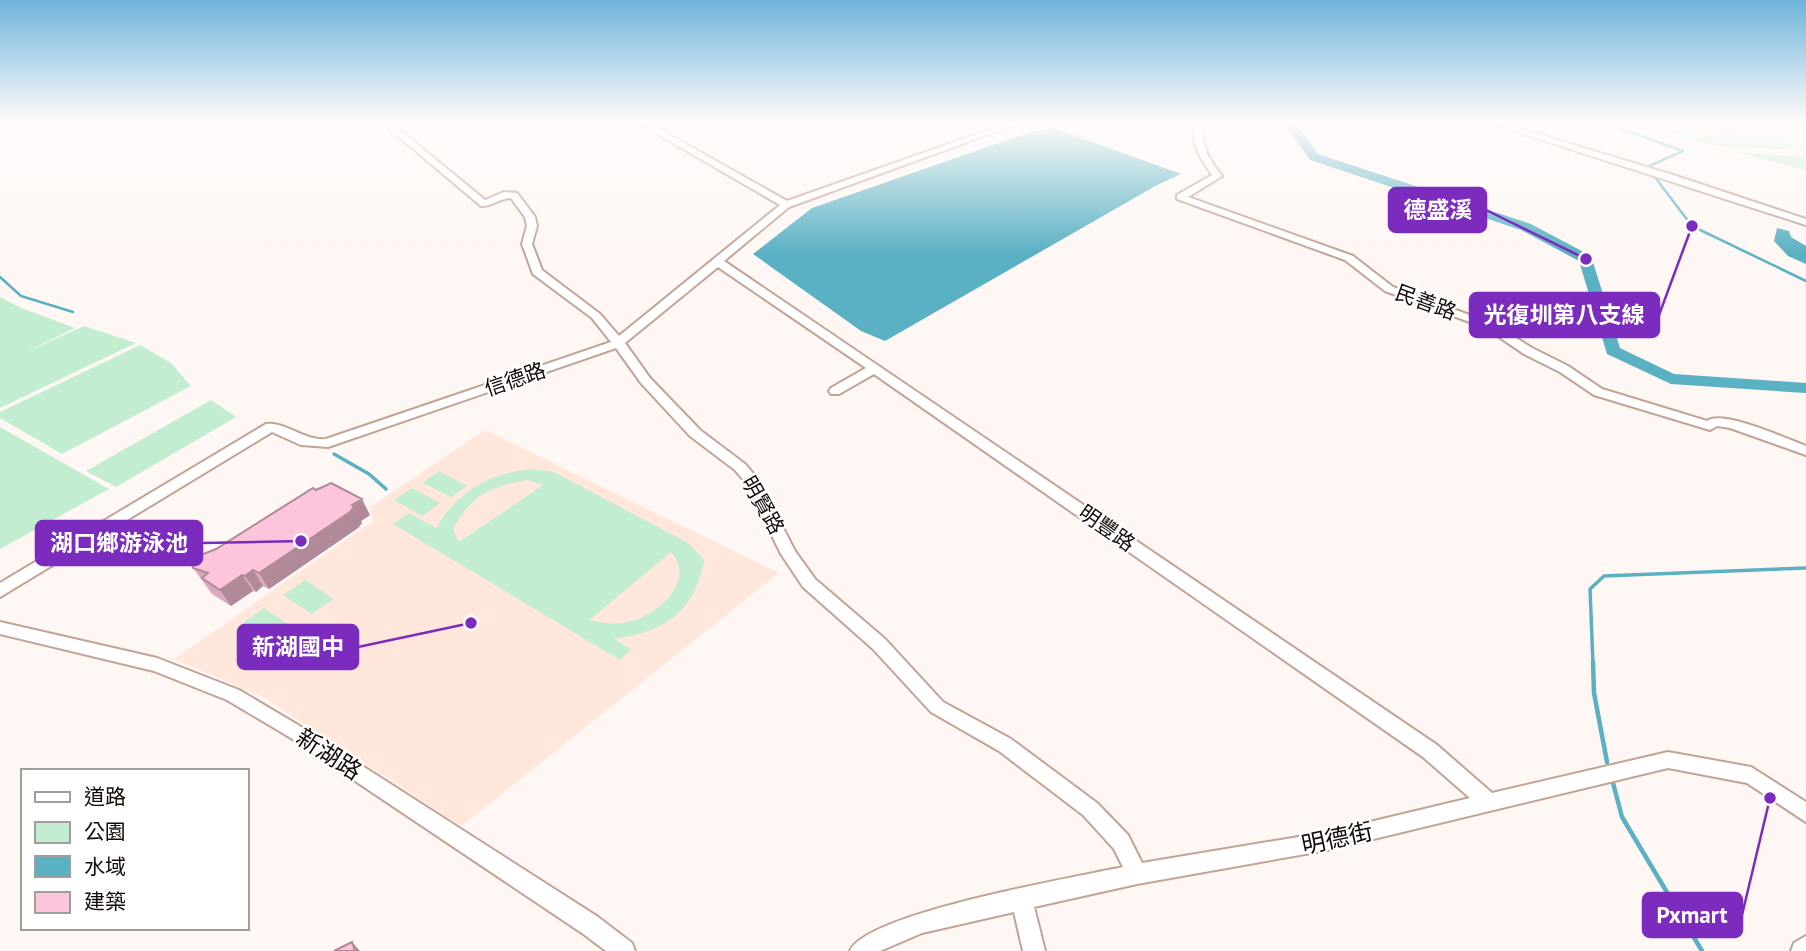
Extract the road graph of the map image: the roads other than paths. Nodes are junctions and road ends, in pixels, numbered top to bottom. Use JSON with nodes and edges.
{"nodes":[{"id":1,"x":437,"y":165,"type":"edge"},
{"id":2,"x":717,"y":165,"type":"edge"},
{"id":3,"x":897,"y":165,"type":"edge"},
{"id":4,"x":1210,"y":165,"type":"edge"},
{"id":5,"x":1627,"y":165,"type":"edge"},
{"id":6,"x":786,"y":205,"type":"junction"},
{"id":7,"x":1806,"y":222,"type":"edge"},
{"id":8,"x":718,"y":262,"type":"junction"},
{"id":9,"x":618,"y":344,"type":"junction"},
{"id":10,"x":875,"y":368,"type":"junction"},
{"id":11,"x":835,"y":391,"type":"dead end"},
{"id":12,"x":1806,"y":451,"type":"edge"},
{"id":13,"x":0,"y":591,"type":"edge"},
{"id":14,"x":0,"y":628,"type":"edge"},
{"id":15,"x":1489,"y":803,"type":"junction"},
{"id":16,"x":1806,"y":813,"type":"edge"},
{"id":17,"x":1137,"y":874,"type":"junction"},
{"id":18,"x":1023,"y":901,"type":"junction"},
{"id":19,"x":1806,"y":947,"type":"edge"},
{"id":20,"x":624,"y":951,"type":"edge"},
{"id":21,"x":861,"y":951,"type":"edge"},
{"id":22,"x":1034,"y":951,"type":"edge"},
{"id":23,"x":1802,"y":951,"type":"edge"}],
"edges":[{"from":1,"to":9,"type":"street","name":"明賢路"},
{"from":2,"to":6,"type":"street"},
{"from":3,"to":6,"type":"street","name":"信德路"},
{"from":4,"to":12,"type":"street","name":"民善路"},
{"from":5,"to":7,"type":"street"},
{"from":6,"to":8,"type":"street","name":"信德路"},
{"from":8,"to":9,"type":"street","name":"信德路"},
{"from":8,"to":10,"type":"street","name":"明豐路"},
{"from":9,"to":13,"type":"street","name":"信德路"},
{"from":9,"to":17,"type":"street","name":"明賢路"},
{"from":10,"to":11,"type":"street"},
{"from":10,"to":15,"type":"street","name":"明豐路"},
{"from":14,"to":20,"type":"street","name":"新湖路"},
{"from":15,"to":16,"type":"street","name":"明德街"},
{"from":15,"to":17,"type":"street","name":"明德街"},
{"from":17,"to":18,"type":"street","name":"明德街"},
{"from":18,"to":21,"type":"street","name":"明德街"},
{"from":18,"to":22,"type":"street"},
{"from":19,"to":23,"type":"street"}]}
